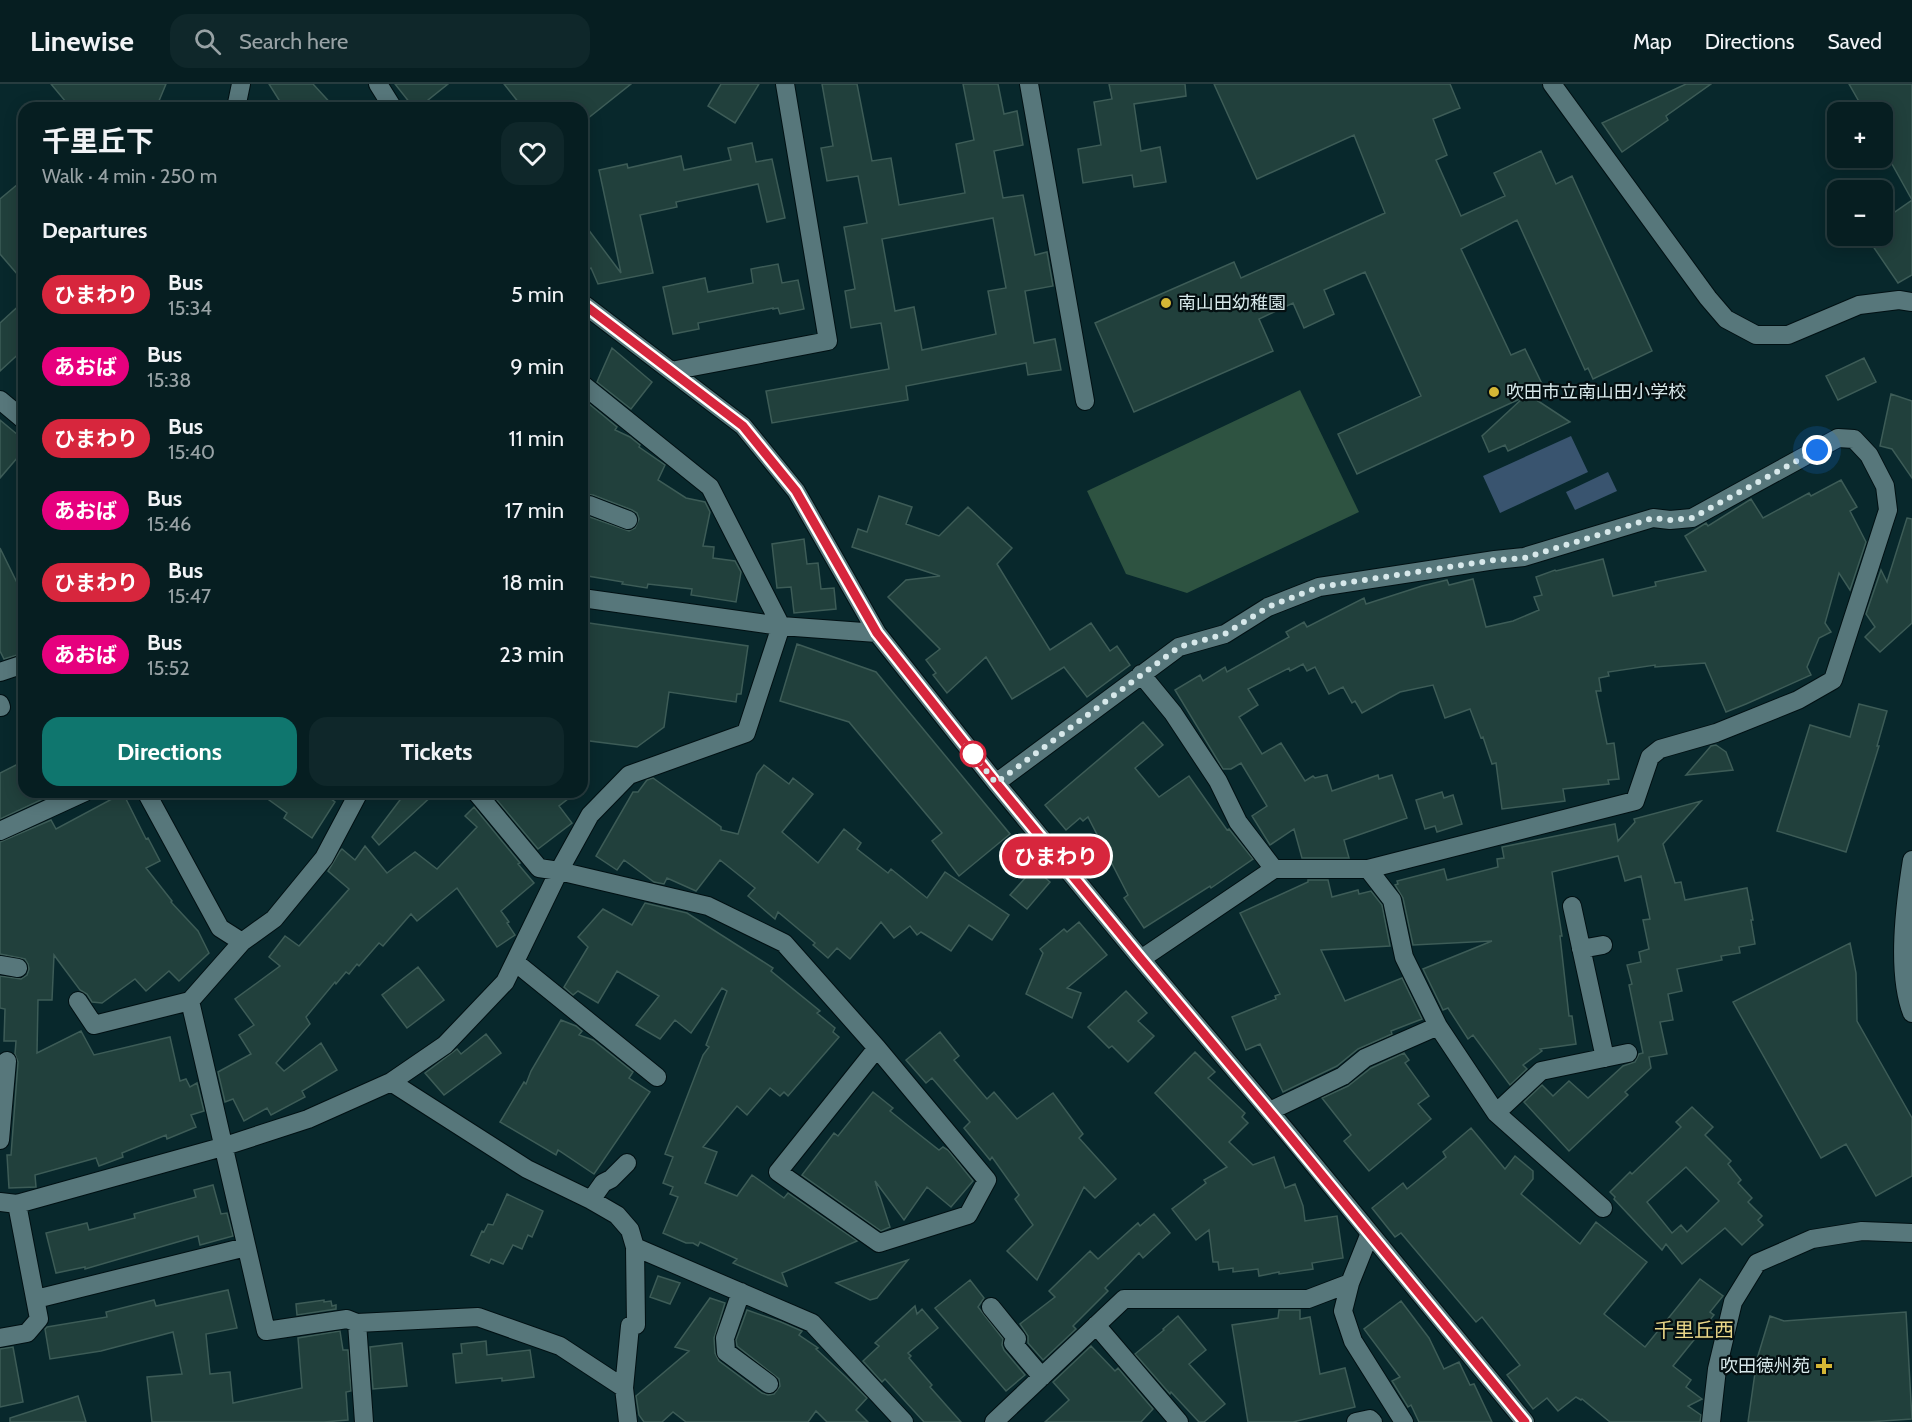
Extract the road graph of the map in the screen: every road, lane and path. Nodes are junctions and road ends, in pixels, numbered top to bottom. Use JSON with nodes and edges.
{"nodes":[{"id":1,"x":241,"y":84,"type":"edge"},
{"id":2,"x":378,"y":84,"type":"edge"},
{"id":3,"x":785,"y":84,"type":"edge"},
{"id":4,"x":1029,"y":84,"type":"edge"},
{"id":5,"x":1552,"y":84,"type":"edge"},
{"id":6,"x":237,"y":102,"type":"edge"},
{"id":7,"x":389,"y":102,"type":"edge"},
{"id":8,"x":1912,"y":302,"type":"edge"},
{"id":9,"x":588,"y":308,"type":"edge"},
{"id":10,"x":671,"y":371,"type":"junction"},
{"id":11,"x":588,"y":389,"type":"edge"},
{"id":12,"x":1085,"y":401,"type":"dead end"},
{"id":13,"x":2,"y":404,"type":"edge"},
{"id":14,"x":18,"y":416,"type":"edge"},
{"id":15,"x":588,"y":505,"type":"edge"},
{"id":16,"x":628,"y":520,"type":"dead end"},
{"id":17,"x":588,"y":599,"type":"edge"},
{"id":18,"x":781,"y":626,"type":"junction"},
{"id":19,"x":877,"y":633,"type":"junction"},
{"id":20,"x":18,"y":666,"type":"edge"},
{"id":21,"x":0,"y":672,"type":"edge"},
{"id":22,"x":1141,"y":674,"type":"junction"},
{"id":23,"x":996,"y":783,"type":"junction"},
{"id":24,"x":149,"y":798,"type":"edge"},
{"id":25,"x":356,"y":798,"type":"edge"},
{"id":26,"x":481,"y":798,"type":"edge"},
{"id":27,"x":53,"y":799,"type":"edge"},
{"id":28,"x":0,"y":831,"type":"edge"},
{"id":29,"x":1912,"y":861,"type":"edge"},
{"id":30,"x":1274,"y":869,"type":"junction"},
{"id":31,"x":1368,"y":870,"type":"junction"},
{"id":32,"x":559,"y":871,"type":"junction"},
{"id":33,"x":1572,"y":906,"type":"dead end"},
{"id":34,"x":242,"y":942,"type":"junction"},
{"id":35,"x":1603,"y":945,"type":"dead end"},
{"id":36,"x":1581,"y":949,"type":"junction"},
{"id":37,"x":1141,"y":959,"type":"junction"},
{"id":38,"x":514,"y":962,"type":"junction"},
{"id":39,"x":78,"y":1001,"type":"dead end"},
{"id":40,"x":190,"y":1001,"type":"junction"},
{"id":41,"x":1912,"y":1013,"type":"edge"},
{"id":42,"x":1438,"y":1026,"type":"junction"},
{"id":43,"x":877,"y":1048,"type":"junction"},
{"id":44,"x":1628,"y":1053,"type":"dead end"},
{"id":45,"x":1605,"y":1058,"type":"junction"},
{"id":46,"x":7,"y":1061,"type":"dead end"},
{"id":47,"x":657,"y":1077,"type":"dead end"},
{"id":48,"x":391,"y":1082,"type":"junction"},
{"id":49,"x":1270,"y":1111,"type":"junction"},
{"id":50,"x":1496,"y":1113,"type":"junction"},
{"id":51,"x":0,"y":1140,"type":"edge"},
{"id":52,"x":222,"y":1147,"type":"junction"},
{"id":53,"x":627,"y":1163,"type":"dead end"},
{"id":54,"x":591,"y":1200,"type":"junction"},
{"id":55,"x":9,"y":1203,"type":"edge"},
{"id":56,"x":1603,"y":1208,"type":"dead end"},
{"id":57,"x":1370,"y":1233,"type":"junction"},
{"id":58,"x":1912,"y":1233,"type":"edge"},
{"id":59,"x":635,"y":1246,"type":"junction"},
{"id":60,"x":246,"y":1247,"type":"junction"},
{"id":61,"x":1350,"y":1283,"type":"junction"},
{"id":62,"x":741,"y":1292,"type":"junction"},
{"id":63,"x":36,"y":1299,"type":"junction"},
{"id":64,"x":990,"y":1307,"type":"dead end"},
{"id":65,"x":357,"y":1323,"type":"junction"},
{"id":66,"x":1096,"y":1325,"type":"junction"},
{"id":67,"x":0,"y":1338,"type":"edge"},
{"id":68,"x":1042,"y":1377,"type":"junction"},
{"id":69,"x":769,"y":1384,"type":"dead end"},
{"id":70,"x":624,"y":1388,"type":"junction"},
{"id":71,"x":364,"y":1422,"type":"edge"},
{"id":72,"x":628,"y":1422,"type":"edge"},
{"id":73,"x":904,"y":1422,"type":"edge"},
{"id":74,"x":994,"y":1422,"type":"edge"},
{"id":75,"x":1179,"y":1422,"type":"edge"},
{"id":76,"x":1356,"y":1422,"type":"edge"},
{"id":77,"x":1373,"y":1422,"type":"edge"},
{"id":78,"x":1404,"y":1422,"type":"edge"},
{"id":79,"x":1525,"y":1422,"type":"edge"},
{"id":80,"x":1712,"y":1422,"type":"edge"}],
"edges":[{"from":1,"to":6,"type":"street"},
{"from":2,"to":7,"type":"street"},
{"from":3,"to":10,"type":"street"},
{"from":4,"to":12,"type":"street"},
{"from":5,"to":8,"type":"street"},
{"from":9,"to":10,"type":"street"},
{"from":10,"to":19,"type":"street"},
{"from":11,"to":18,"type":"street"},
{"from":13,"to":14,"type":"street"},
{"from":15,"to":16,"type":"street"},
{"from":17,"to":18,"type":"street"},
{"from":18,"to":19,"type":"street"},
{"from":18,"to":32,"type":"street"},
{"from":19,"to":23,"type":"street"},
{"from":20,"to":21,"type":"street"},
{"from":22,"to":23,"type":"street"},
{"from":22,"to":30,"type":"street"},
{"from":22,"to":31,"type":"street"},
{"from":23,"to":37,"type":"street"},
{"from":24,"to":34,"type":"street"},
{"from":25,"to":34,"type":"street"},
{"from":26,"to":32,"type":"street"},
{"from":27,"to":28,"type":"street"},
{"from":29,"to":41,"type":"street"},
{"from":30,"to":31,"type":"street"},
{"from":30,"to":37,"type":"street"},
{"from":31,"to":42,"type":"street"},
{"from":32,"to":38,"type":"street"},
{"from":32,"to":43,"type":"street"},
{"from":33,"to":36,"type":"street"},
{"from":34,"to":40,"type":"street"},
{"from":35,"to":36,"type":"street"},
{"from":36,"to":45,"type":"street"},
{"from":37,"to":49,"type":"street"},
{"from":38,"to":47,"type":"street"},
{"from":38,"to":48,"type":"street"},
{"from":39,"to":40,"type":"street"},
{"from":40,"to":52,"type":"street"},
{"from":42,"to":49,"type":"street"},
{"from":42,"to":50,"type":"street"},
{"from":43,"to":43,"type":"street"},
{"from":44,"to":45,"type":"street"},
{"from":45,"to":50,"type":"street"},
{"from":46,"to":51,"type":"street"},
{"from":48,"to":52,"type":"street"},
{"from":48,"to":54,"type":"street"},
{"from":49,"to":57,"type":"street"},
{"from":50,"to":56,"type":"street"},
{"from":52,"to":55,"type":"street"},
{"from":52,"to":60,"type":"street"},
{"from":53,"to":54,"type":"street"},
{"from":54,"to":59,"type":"street"},
{"from":55,"to":63,"type":"street"},
{"from":57,"to":61,"type":"street"},
{"from":57,"to":79,"type":"street"},
{"from":58,"to":80,"type":"street"},
{"from":59,"to":62,"type":"street"},
{"from":59,"to":70,"type":"street"},
{"from":60,"to":63,"type":"street"},
{"from":60,"to":65,"type":"street"},
{"from":61,"to":66,"type":"street"},
{"from":61,"to":78,"type":"street"},
{"from":62,"to":69,"type":"street"},
{"from":62,"to":73,"type":"street"},
{"from":63,"to":67,"type":"street"},
{"from":64,"to":68,"type":"street"},
{"from":65,"to":70,"type":"street"},
{"from":65,"to":71,"type":"street"},
{"from":66,"to":68,"type":"street"},
{"from":66,"to":75,"type":"street"},
{"from":68,"to":74,"type":"street"},
{"from":70,"to":72,"type":"street"},
{"from":76,"to":77,"type":"street"}]}
